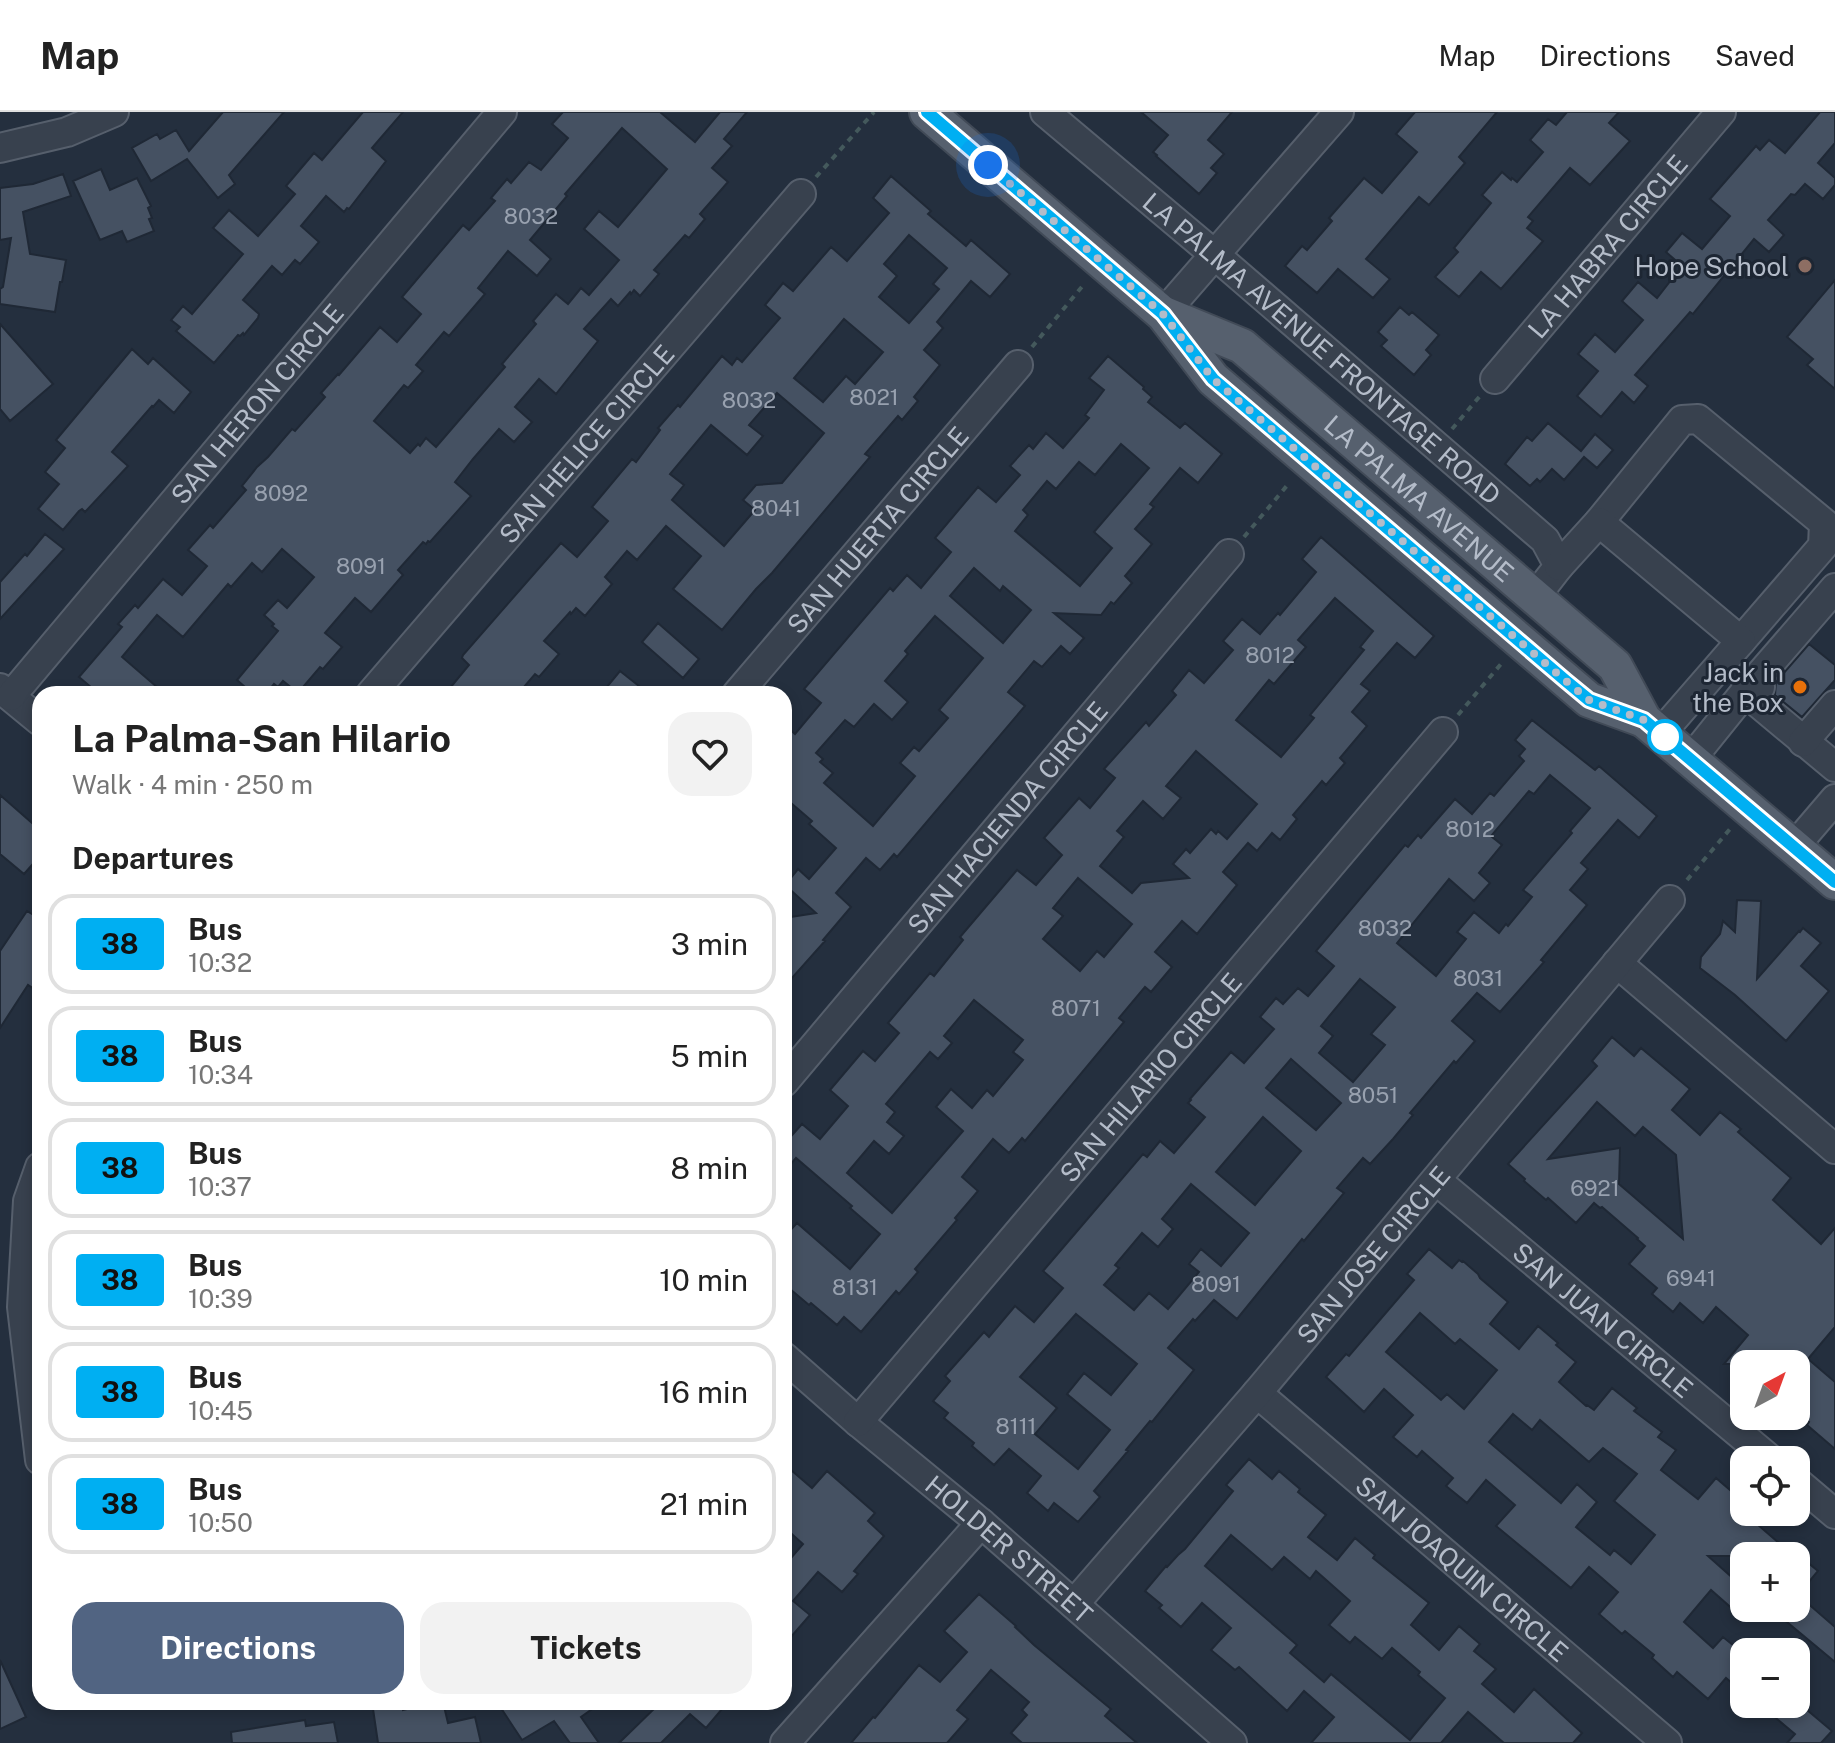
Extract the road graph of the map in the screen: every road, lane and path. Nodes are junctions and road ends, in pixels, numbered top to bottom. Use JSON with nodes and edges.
{"nodes":[{"id":1,"x":114,"y":112,"type":"edge"},
{"id":2,"x":502,"y":112,"type":"edge"},
{"id":3,"x":874,"y":112,"type":"edge"},
{"id":4,"x":927,"y":112,"type":"edge"},
{"id":5,"x":1045,"y":112,"type":"edge"},
{"id":6,"x":1339,"y":112,"type":"edge"},
{"id":7,"x":1721,"y":112,"type":"edge"},
{"id":8,"x":0,"y":148,"type":"edge"},
{"id":9,"x":801,"y":194,"type":"joint"},
{"id":10,"x":1215,"y":255,"type":"junction"},
{"id":11,"x":1102,"y":261,"type":"junction"},
{"id":12,"x":1163,"y":314,"type":"junction"},
{"id":13,"x":1018,"y":365,"type":"joint"},
{"id":14,"x":1495,"y":379,"type":"joint"},
{"id":15,"x":1436,"y":446,"type":"junction"},
{"id":16,"x":1308,"y":460,"type":"junction"},
{"id":17,"x":1599,"y":522,"type":"junction"},
{"id":18,"x":1829,"y":540,"type":"edge"},
{"id":19,"x":1229,"y":554,"type":"joint"},
{"id":20,"x":1559,"y":566,"type":"junction"},
{"id":21,"x":1835,"y":588,"type":"edge"},
{"id":22,"x":1535,"y":597,"type":"junction"},
{"id":23,"x":1835,"y":617,"type":"edge"},
{"id":24,"x":1741,"y":641,"type":"junction"},
{"id":25,"x":1520,"y":642,"type":"junction"},
{"id":26,"x":378,"y":686,"type":"edge"},
{"id":27,"x":744,"y":686,"type":"edge"},
{"id":28,"x":6,"y":692,"type":"edge"},
{"id":29,"x":1745,"y":692,"type":"junction"},
{"id":30,"x":1835,"y":705,"type":"edge"},
{"id":31,"x":32,"y":714,"type":"edge"},
{"id":32,"x":1652,"y":726,"type":"junction"},
{"id":33,"x":1443,"y":732,"type":"joint"},
{"id":34,"x":1803,"y":742,"type":"junction"},
{"id":35,"x":1691,"y":759,"type":"junction"},
{"id":36,"x":1835,"y":767,"type":"edge"},
{"id":37,"x":1835,"y":799,"type":"edge"},
{"id":38,"x":1749,"y":808,"type":"junction"},
{"id":39,"x":1794,"y":847,"type":"junction"},
{"id":40,"x":1835,"y":882,"type":"edge"},
{"id":41,"x":1670,"y":900,"type":"joint"},
{"id":42,"x":1617,"y":963,"type":"junction"},
{"id":43,"x":792,"y":1073,"type":"edge"},
{"id":44,"x":1835,"y":1149,"type":"edge"},
{"id":45,"x":1436,"y":1180,"type":"junction"},
{"id":46,"x":32,"y":1190,"type":"edge"},
{"id":47,"x":792,"y":1364,"type":"edge"},
{"id":48,"x":32,"y":1392,"type":"edge"},
{"id":49,"x":1257,"y":1393,"type":"junction"},
{"id":50,"x":858,"y":1422,"type":"junction"},
{"id":51,"x":1754,"y":1446,"type":"edge"},
{"id":52,"x":1810,"y":1493,"type":"edge"},
{"id":53,"x":1835,"y":1514,"type":"edge"},
{"id":54,"x":981,"y":1523,"type":"junction"},
{"id":55,"x":1074,"y":1604,"type":"junction"},
{"id":56,"x":785,"y":1743,"type":"edge"},
{"id":57,"x":1232,"y":1743,"type":"edge"},
{"id":58,"x":1667,"y":1743,"type":"edge"}],
"edges":[{"from":1,"to":8,"type":"street"},
{"from":2,"to":28,"type":"street","name":"SAN HERON CIRCLE"},
{"from":3,"to":9,"type":"path"},
{"from":4,"to":11,"type":"main road","name":"LA PALMA AVENUE"},
{"from":5,"to":10,"type":"street","name":"LA PALMA AVENUE FRONTAGE ROAD"},
{"from":6,"to":10,"type":"street"},
{"from":7,"to":14,"type":"street","name":"LA HABRA CIRCLE"},
{"from":9,"to":26,"type":"street","name":"SAN HELICE CIRCLE"},
{"from":10,"to":12,"type":"street"},
{"from":10,"to":15,"type":"street","name":"LA PALMA AVENUE FRONTAGE ROAD"},
{"from":11,"to":12,"type":"main road","name":"LA PALMA AVENUE"},
{"from":11,"to":13,"type":"path"},
{"from":12,"to":16,"type":"main road","name":"LA PALMA AVENUE"},
{"from":12,"to":22,"type":"main road","name":"LA PALMA AVENUE"},
{"from":13,"to":27,"type":"street","name":"SAN HUERTA CIRCLE"},
{"from":14,"to":15,"type":"path"},
{"from":15,"to":20,"type":"street","name":"LA PALMA AVENUE FRONTAGE ROAD"},
{"from":16,"to":19,"type":"path"},
{"from":16,"to":25,"type":"main road","name":"LA PALMA AVENUE"},
{"from":17,"to":18,"type":"street"},
{"from":17,"to":20,"type":"street"},
{"from":17,"to":24,"type":"street"},
{"from":18,"to":24,"type":"street"},
{"from":19,"to":43,"type":"street","name":"SAN HACIENDA CIRCLE"},
{"from":20,"to":22,"type":"street"},
{"from":21,"to":29,"type":"street"},
{"from":22,"to":32,"type":"main road","name":"LA PALMA AVENUE"},
{"from":23,"to":29,"type":"street"},
{"from":24,"to":32,"type":"street"},
{"from":25,"to":32,"type":"main road","name":"LA PALMA AVENUE"},
{"from":25,"to":33,"type":"path"},
{"from":28,"to":31,"type":"street"},
{"from":29,"to":34,"type":"street"},
{"from":29,"to":35,"type":"street"},
{"from":30,"to":34,"type":"street"},
{"from":32,"to":35,"type":"main road","name":"LA PALMA AVENUE"},
{"from":33,"to":50,"type":"street","name":"SAN HILARIO CIRCLE"},
{"from":34,"to":36,"type":"street"},
{"from":35,"to":38,"type":"main road","name":"LA PALMA AVENUE"},
{"from":37,"to":39,"type":"street"},
{"from":38,"to":39,"type":"main road","name":"LA PALMA AVENUE"},
{"from":38,"to":41,"type":"path"},
{"from":39,"to":40,"type":"main road","name":"LA PALMA AVENUE"},
{"from":41,"to":42,"type":"street","name":"SAN JOSE CIRCLE"},
{"from":42,"to":44,"type":"street"},
{"from":42,"to":45,"type":"street","name":"SAN JOSE CIRCLE"},
{"from":45,"to":49,"type":"street","name":"SAN JOSE CIRCLE"},
{"from":45,"to":51,"type":"street","name":"SAN JUAN CIRCLE"},
{"from":46,"to":48,"type":"street"},
{"from":47,"to":50,"type":"street","name":"HOLDER STREET"},
{"from":49,"to":55,"type":"street","name":"SAN JOSE CIRCLE"},
{"from":49,"to":58,"type":"street","name":"SAN JOAQUIN CIRCLE"},
{"from":50,"to":54,"type":"street","name":"HOLDER STREET"},
{"from":52,"to":53,"type":"street"},
{"from":54,"to":55,"type":"street","name":"HOLDER STREET"},
{"from":54,"to":56,"type":"street"},
{"from":55,"to":57,"type":"street","name":"HOLDER STREET"}]}
